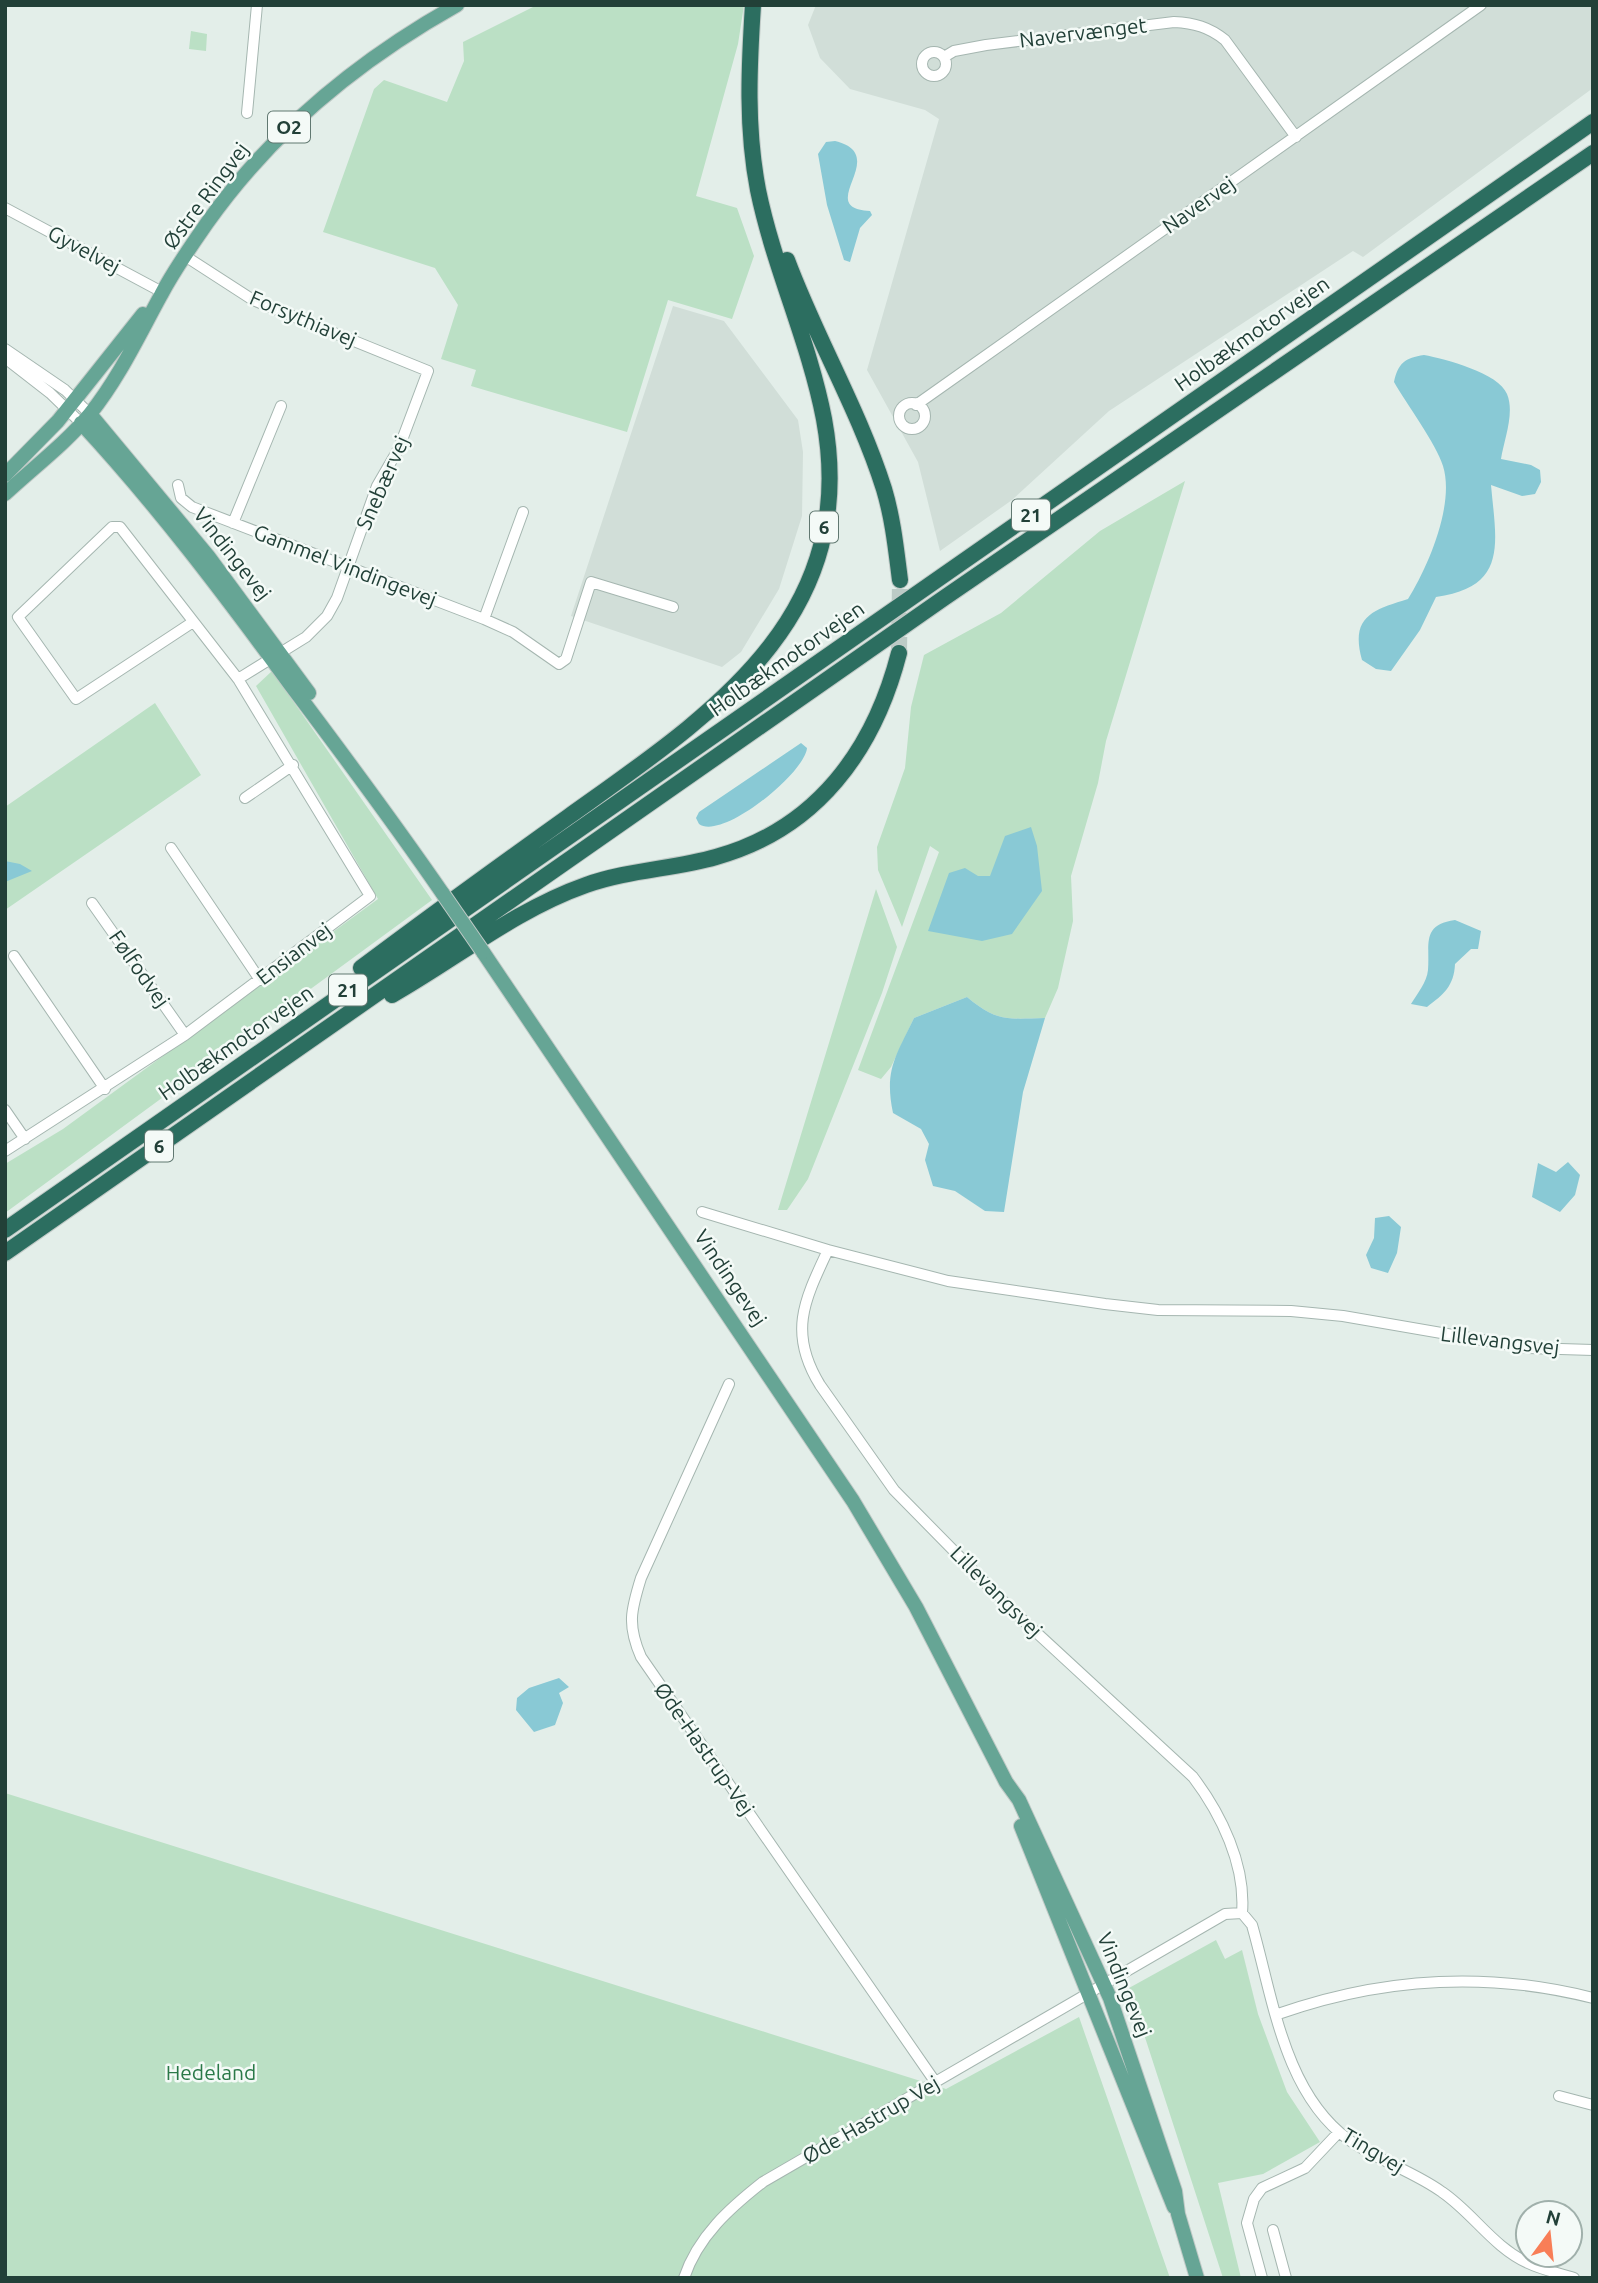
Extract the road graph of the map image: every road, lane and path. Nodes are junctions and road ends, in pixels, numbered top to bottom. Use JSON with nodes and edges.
{"nodes":[{"id":1,"x":257,"y":5,"type":"edge"},
{"id":2,"x":457,"y":5,"type":"edge"},
{"id":3,"x":752,"y":5,"type":"edge"},
{"id":4,"x":763,"y":5,"type":"edge"},
{"id":5,"x":1480,"y":5,"type":"edge"},
{"id":6,"x":944,"y":57,"type":"dead end"},
{"id":7,"x":247,"y":113,"type":"dead end"},
{"id":8,"x":1593,"y":122,"type":"edge"},
{"id":9,"x":1296,"y":137,"type":"junction"},
{"id":10,"x":1593,"y":153,"type":"edge"},
{"id":11,"x":5,"y":208,"type":"edge"},
{"id":12,"x":185,"y":256,"type":"junction"},
{"id":13,"x":162,"y":292,"type":"junction"},
{"id":14,"x":5,"y":349,"type":"edge"},
{"id":15,"x":5,"y":358,"type":"edge"},
{"id":16,"x":428,"y":371,"type":"joint"},
{"id":17,"x":916,"y":405,"type":"dead end"},
{"id":18,"x":281,"y":406,"type":"dead end"},
{"id":19,"x":78,"y":411,"type":"junction"},
{"id":20,"x":5,"y":475,"type":"edge"},
{"id":21,"x":178,"y":485,"type":"dead end"},
{"id":22,"x":5,"y":494,"type":"edge"},
{"id":23,"x":523,"y":512,"type":"dead end"},
{"id":24,"x":233,"y":523,"type":"junction"},
{"id":25,"x":348,"y":568,"type":"junction"},
{"id":26,"x":900,"y":580,"type":"tunnel mouth"},
{"id":27,"x":673,"y":607,"type":"dead end"},
{"id":28,"x":484,"y":619,"type":"junction"},
{"id":29,"x":193,"y":622,"type":"junction"},
{"id":30,"x":899,"y":653,"type":"tunnel mouth"},
{"id":31,"x":277,"y":657,"type":"junction"},
{"id":32,"x":238,"y":679,"type":"junction"},
{"id":33,"x":293,"y":765,"type":"junction"},
{"id":34,"x":245,"y":798,"type":"dead end"},
{"id":35,"x":171,"y":848,"type":"dead end"},
{"id":36,"x":92,"y":903,"type":"dead end"},
{"id":37,"x":14,"y":956,"type":"dead end"},
{"id":38,"x":260,"y":979,"type":"junction"},
{"id":39,"x":185,"y":1035,"type":"junction"},
{"id":40,"x":313,"y":1038,"type":"junction"},
{"id":41,"x":251,"y":1058,"type":"junction"},
{"id":42,"x":105,"y":1089,"type":"junction"},
{"id":43,"x":5,"y":1110,"type":"edge"},
{"id":44,"x":25,"y":1139,"type":"junction"},
{"id":45,"x":5,"y":1151,"type":"edge"},
{"id":46,"x":702,"y":1212,"type":"dead end"},
{"id":47,"x":5,"y":1230,"type":"edge"},
{"id":48,"x":828,"y":1250,"type":"junction"},
{"id":49,"x":5,"y":1253,"type":"edge"},
{"id":50,"x":1593,"y":1350,"type":"edge"},
{"id":51,"x":729,"y":1384,"type":"dead end"},
{"id":52,"x":1006,"y":1782,"type":"junction"},
{"id":53,"x":1242,"y":1913,"type":"junction"},
{"id":54,"x":1104,"y":1985,"type":"junction"},
{"id":55,"x":1087,"y":1994,"type":"junction"},
{"id":56,"x":1593,"y":1998,"type":"edge"},
{"id":57,"x":1278,"y":2014,"type":"junction"},
{"id":58,"x":936,"y":2083,"type":"junction"},
{"id":59,"x":1559,"y":2096,"type":"dead end"},
{"id":60,"x":1593,"y":2105,"type":"edge"},
{"id":61,"x":1339,"y":2132,"type":"junction"},
{"id":62,"x":1178,"y":2214,"type":"junction"},
{"id":63,"x":1273,"y":2230,"type":"dead end"},
{"id":64,"x":1551,"y":2274,"type":"edge"},
{"id":65,"x":684,"y":2278,"type":"edge"},
{"id":66,"x":1197,"y":2278,"type":"edge"},
{"id":67,"x":1262,"y":2278,"type":"edge"},
{"id":68,"x":1286,"y":2278,"type":"edge"},
{"id":69,"x":1574,"y":2278,"type":"edge"}],
"edges":[{"from":1,"to":7,"type":"street"},
{"from":2,"to":12,"type":"main road","name":"Østre Ringvej","number":"O2"},
{"from":3,"to":41,"type":"highway","number":"6"},
{"from":4,"to":26,"type":"highway"},
{"from":5,"to":9,"type":"street","name":"Navervej"},
{"from":6,"to":9,"type":"street","name":"Navervænget"},
{"from":8,"to":41,"type":"highway","name":"Holbækmotorvejen","number":"21"},
{"from":9,"to":17,"type":"street","name":"Navervej"},
{"from":10,"to":40,"type":"highway","name":"Holbækmotorvejen","number":"21"},
{"from":11,"to":13,"type":"street","name":"Gyvelvej"},
{"from":12,"to":13,"type":"main road","name":"Østre Ringvej","number":"O2"},
{"from":12,"to":16,"type":"street","name":"Forsythiavej"},
{"from":13,"to":19,"type":"main road","name":"Østre Ringvej","number":"O2"},
{"from":13,"to":19,"type":"main road","name":"Østre Ringvej","number":"O2"},
{"from":14,"to":19,"type":"street","name":"Vindingevej"},
{"from":15,"to":19,"type":"street","name":"Vindingevej"},
{"from":16,"to":25,"type":"street","name":"Snebærvej"},
{"from":18,"to":24,"type":"street"},
{"from":19,"to":20,"type":"main road","name":"Østre Ringvej","number":"O2"},
{"from":19,"to":22,"type":"main road","name":"Østre Ringvej","number":"O2"},
{"from":19,"to":31,"type":"main road","name":"Vindingevej"},
{"from":21,"to":24,"type":"street","name":"Gammel Vindingevej"},
{"from":23,"to":28,"type":"street"},
{"from":24,"to":25,"type":"street","name":"Gammel Vindingevej"},
{"from":25,"to":28,"type":"street","name":"Gammel Vindingevej"},
{"from":25,"to":31,"type":"street","name":"Snebærvej"},
{"from":27,"to":28,"type":"street","name":"Gammel Vindingevej"},
{"from":29,"to":29,"type":"street","name":"Ensianvej"},
{"from":29,"to":32,"type":"street","name":"Ensianvej"},
{"from":30,"to":40,"type":"highway","number":"6"},
{"from":31,"to":32,"type":"street","name":"Snebærvej"},
{"from":31,"to":52,"type":"main road","name":"Vindingevej","bridge":true},
{"from":32,"to":33,"type":"street","name":"Ensianvej"},
{"from":33,"to":34,"type":"street"},
{"from":33,"to":38,"type":"street","name":"Ensianvej"},
{"from":35,"to":38,"type":"street"},
{"from":36,"to":39,"type":"street","name":"Følfodvej"},
{"from":37,"to":42,"type":"street"},
{"from":38,"to":39,"type":"street","name":"Ensianvej"},
{"from":39,"to":42,"type":"street","name":"Ensianvej"},
{"from":40,"to":49,"type":"highway","name":"Holbækmotorvejen","number":"6"},
{"from":41,"to":47,"type":"highway","name":"Holbækmotorvejen","number":"6"},
{"from":42,"to":44,"type":"street","name":"Ensianvej"},
{"from":43,"to":44,"type":"street"},
{"from":44,"to":45,"type":"street","name":"Ensianvej"},
{"from":46,"to":48,"type":"street","name":"Lillevangsvej"},
{"from":48,"to":50,"type":"street","name":"Lillevangsvej"},
{"from":48,"to":53,"type":"street","name":"Lillevangsvej"},
{"from":51,"to":58,"type":"street","name":"Øde-Hastrup-Vej"},
{"from":52,"to":54,"type":"main road","name":"Vindingevej"},
{"from":52,"to":55,"type":"main road","name":"Vindingevej"},
{"from":53,"to":54,"type":"street"},
{"from":53,"to":57,"type":"street","name":"Tingvej"},
{"from":54,"to":55,"type":"street"},
{"from":54,"to":62,"type":"main road","name":"Vindingevej"},
{"from":55,"to":58,"type":"street","name":"Øde Hastrup Vej"},
{"from":55,"to":62,"type":"main road","name":"Vindingevej"},
{"from":56,"to":57,"type":"street"},
{"from":57,"to":61,"type":"street","name":"Tingvej"},
{"from":58,"to":65,"type":"street","name":"Øde Hastrup Vej"},
{"from":59,"to":60,"type":"street"},
{"from":61,"to":64,"type":"street","name":"Tingvej"},
{"from":61,"to":67,"type":"street"},
{"from":62,"to":66,"type":"main road","name":"Vindingevej"},
{"from":63,"to":68,"type":"street"},
{"from":64,"to":69,"type":"street","name":"Tingvej"}]}
